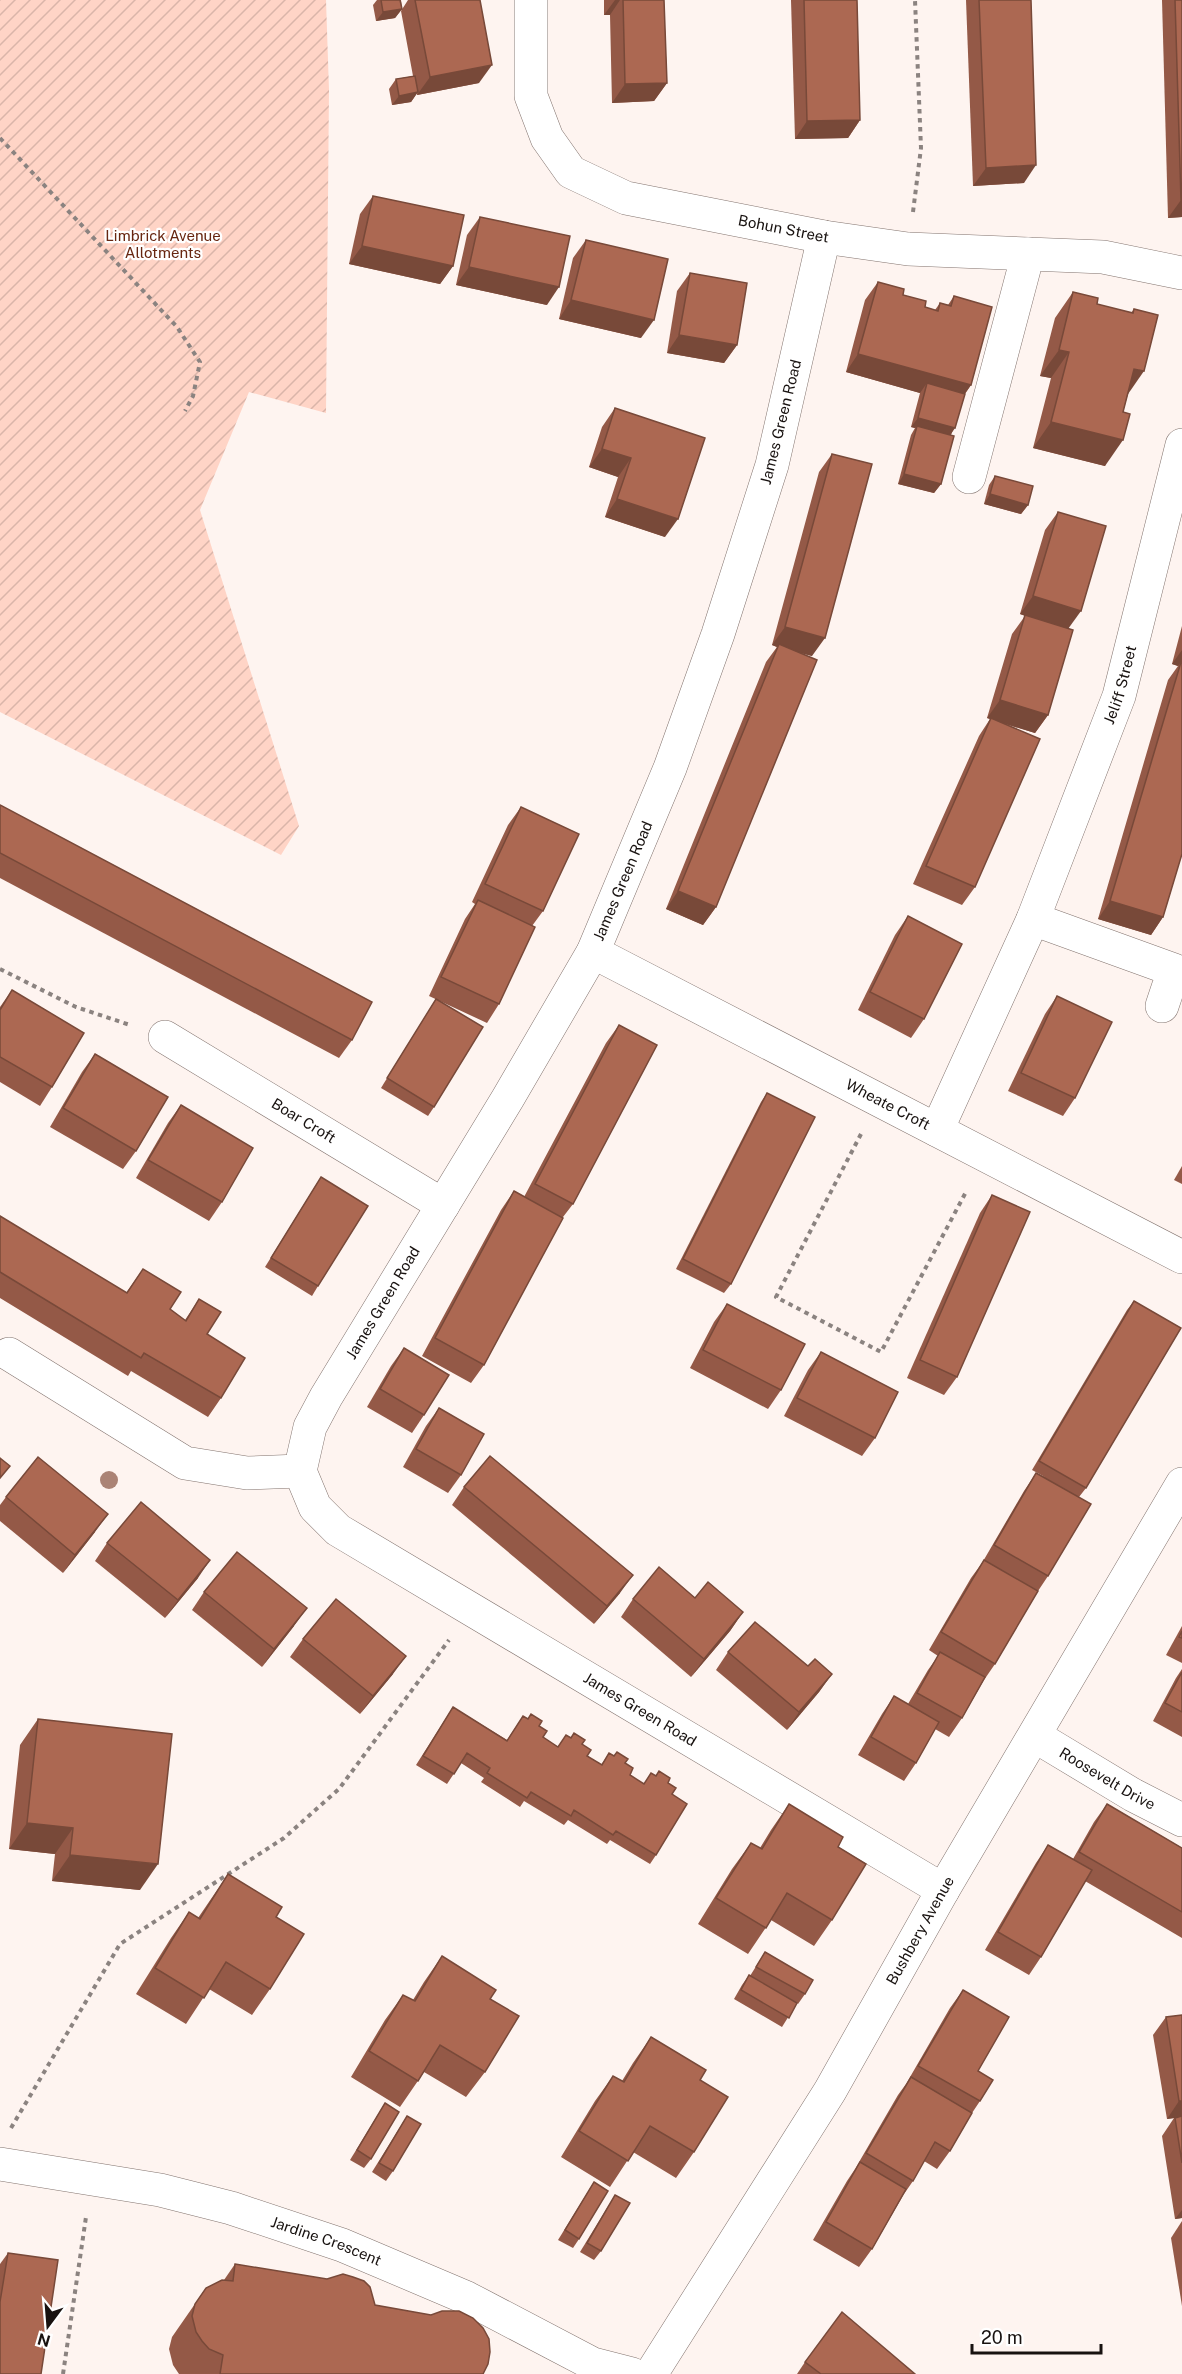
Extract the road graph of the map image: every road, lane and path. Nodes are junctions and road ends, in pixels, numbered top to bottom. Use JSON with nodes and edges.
{"nodes":[{"id":1,"x":531,"y":0,"type":"edge"},
{"id":2,"x":915,"y":0,"type":"edge"},
{"id":3,"x":0,"y":138,"type":"edge"},
{"id":4,"x":824,"y":237,"type":"junction"},
{"id":5,"x":908,"y":249,"type":"junction"},
{"id":6,"x":1028,"y":254,"type":"junction"},
{"id":7,"x":1182,"y":273,"type":"edge"},
{"id":8,"x":185,"y":411,"type":"dead end"},
{"id":9,"x":1182,"y":445,"type":"edge"},
{"id":10,"x":969,"y":477,"type":"dead end"},
{"id":11,"x":1033,"y":919,"type":"junction"},
{"id":12,"x":592,"y":952,"type":"junction"},
{"id":13,"x":0,"y":969,"type":"edge"},
{"id":14,"x":1162,"y":1006,"type":"dead end"},
{"id":15,"x":165,"y":1037,"type":"joint"},
{"id":16,"x":879,"y":1100,"type":"junction"},
{"id":17,"x":937,"y":1130,"type":"junction"},
{"id":18,"x":985,"y":1154,"type":"junction"},
{"id":19,"x":443,"y":1205,"type":"junction"},
{"id":20,"x":1182,"y":1257,"type":"edge"},
{"id":21,"x":9,"y":1354,"type":"dead end"},
{"id":22,"x":300,"y":1472,"type":"junction"},
{"id":23,"x":1182,"y":1484,"type":"edge"},
{"id":24,"x":470,"y":1611,"type":"junction"},
{"id":25,"x":1035,"y":1737,"type":"junction"},
{"id":26,"x":1182,"y":1820,"type":"edge"},
{"id":27,"x":943,"y":1890,"type":"junction"},
{"id":28,"x":3,"y":2150,"type":"edge"},
{"id":29,"x":91,"y":2177,"type":"junction"},
{"id":30,"x":63,"y":2374,"type":"edge"},
{"id":31,"x":632,"y":2374,"type":"edge"},
{"id":32,"x":651,"y":2374,"type":"edge"}],
"edges":[{"from":1,"to":4,"type":"street","name":"Bohun Street"},
{"from":2,"to":5,"type":"path"},
{"from":3,"to":8,"type":"path"},
{"from":4,"to":5,"type":"street","name":"Bohun Street"},
{"from":4,"to":12,"type":"street","name":"James Green Road"},
{"from":5,"to":6,"type":"street","name":"Bohun Street"},
{"from":6,"to":7,"type":"street","name":"Bohun Street"},
{"from":6,"to":10,"type":"street"},
{"from":9,"to":11,"type":"street","name":"Jeliff Street"},
{"from":11,"to":14,"type":"street"},
{"from":11,"to":17,"type":"street","name":"Jeliff Street"},
{"from":12,"to":16,"type":"street","name":"Wheate Croft"},
{"from":12,"to":19,"type":"street","name":"James Green Road"},
{"from":13,"to":15,"type":"path"},
{"from":15,"to":19,"type":"street","name":"Boar Croft"},
{"from":16,"to":17,"type":"street","name":"Wheate Croft"},
{"from":16,"to":18,"type":"path"},
{"from":17,"to":18,"type":"street","name":"Wheate Croft"},
{"from":18,"to":20,"type":"street","name":"Wheate Croft"},
{"from":19,"to":22,"type":"street","name":"James Green Road"},
{"from":21,"to":22,"type":"street"},
{"from":22,"to":24,"type":"street","name":"James Green Road"},
{"from":23,"to":25,"type":"street","name":"Bushbery Avenue"},
{"from":24,"to":27,"type":"street","name":"James Green Road"},
{"from":24,"to":28,"type":"path"},
{"from":25,"to":26,"type":"street","name":"Roosevelt Drive"},
{"from":25,"to":27,"type":"street","name":"Bushbery Avenue"},
{"from":27,"to":32,"type":"street","name":"Bushbery Avenue"},
{"from":28,"to":29,"type":"street","name":"Jardine Crescent"},
{"from":29,"to":30,"type":"path"},
{"from":29,"to":31,"type":"street","name":"Jardine Crescent"}]}
